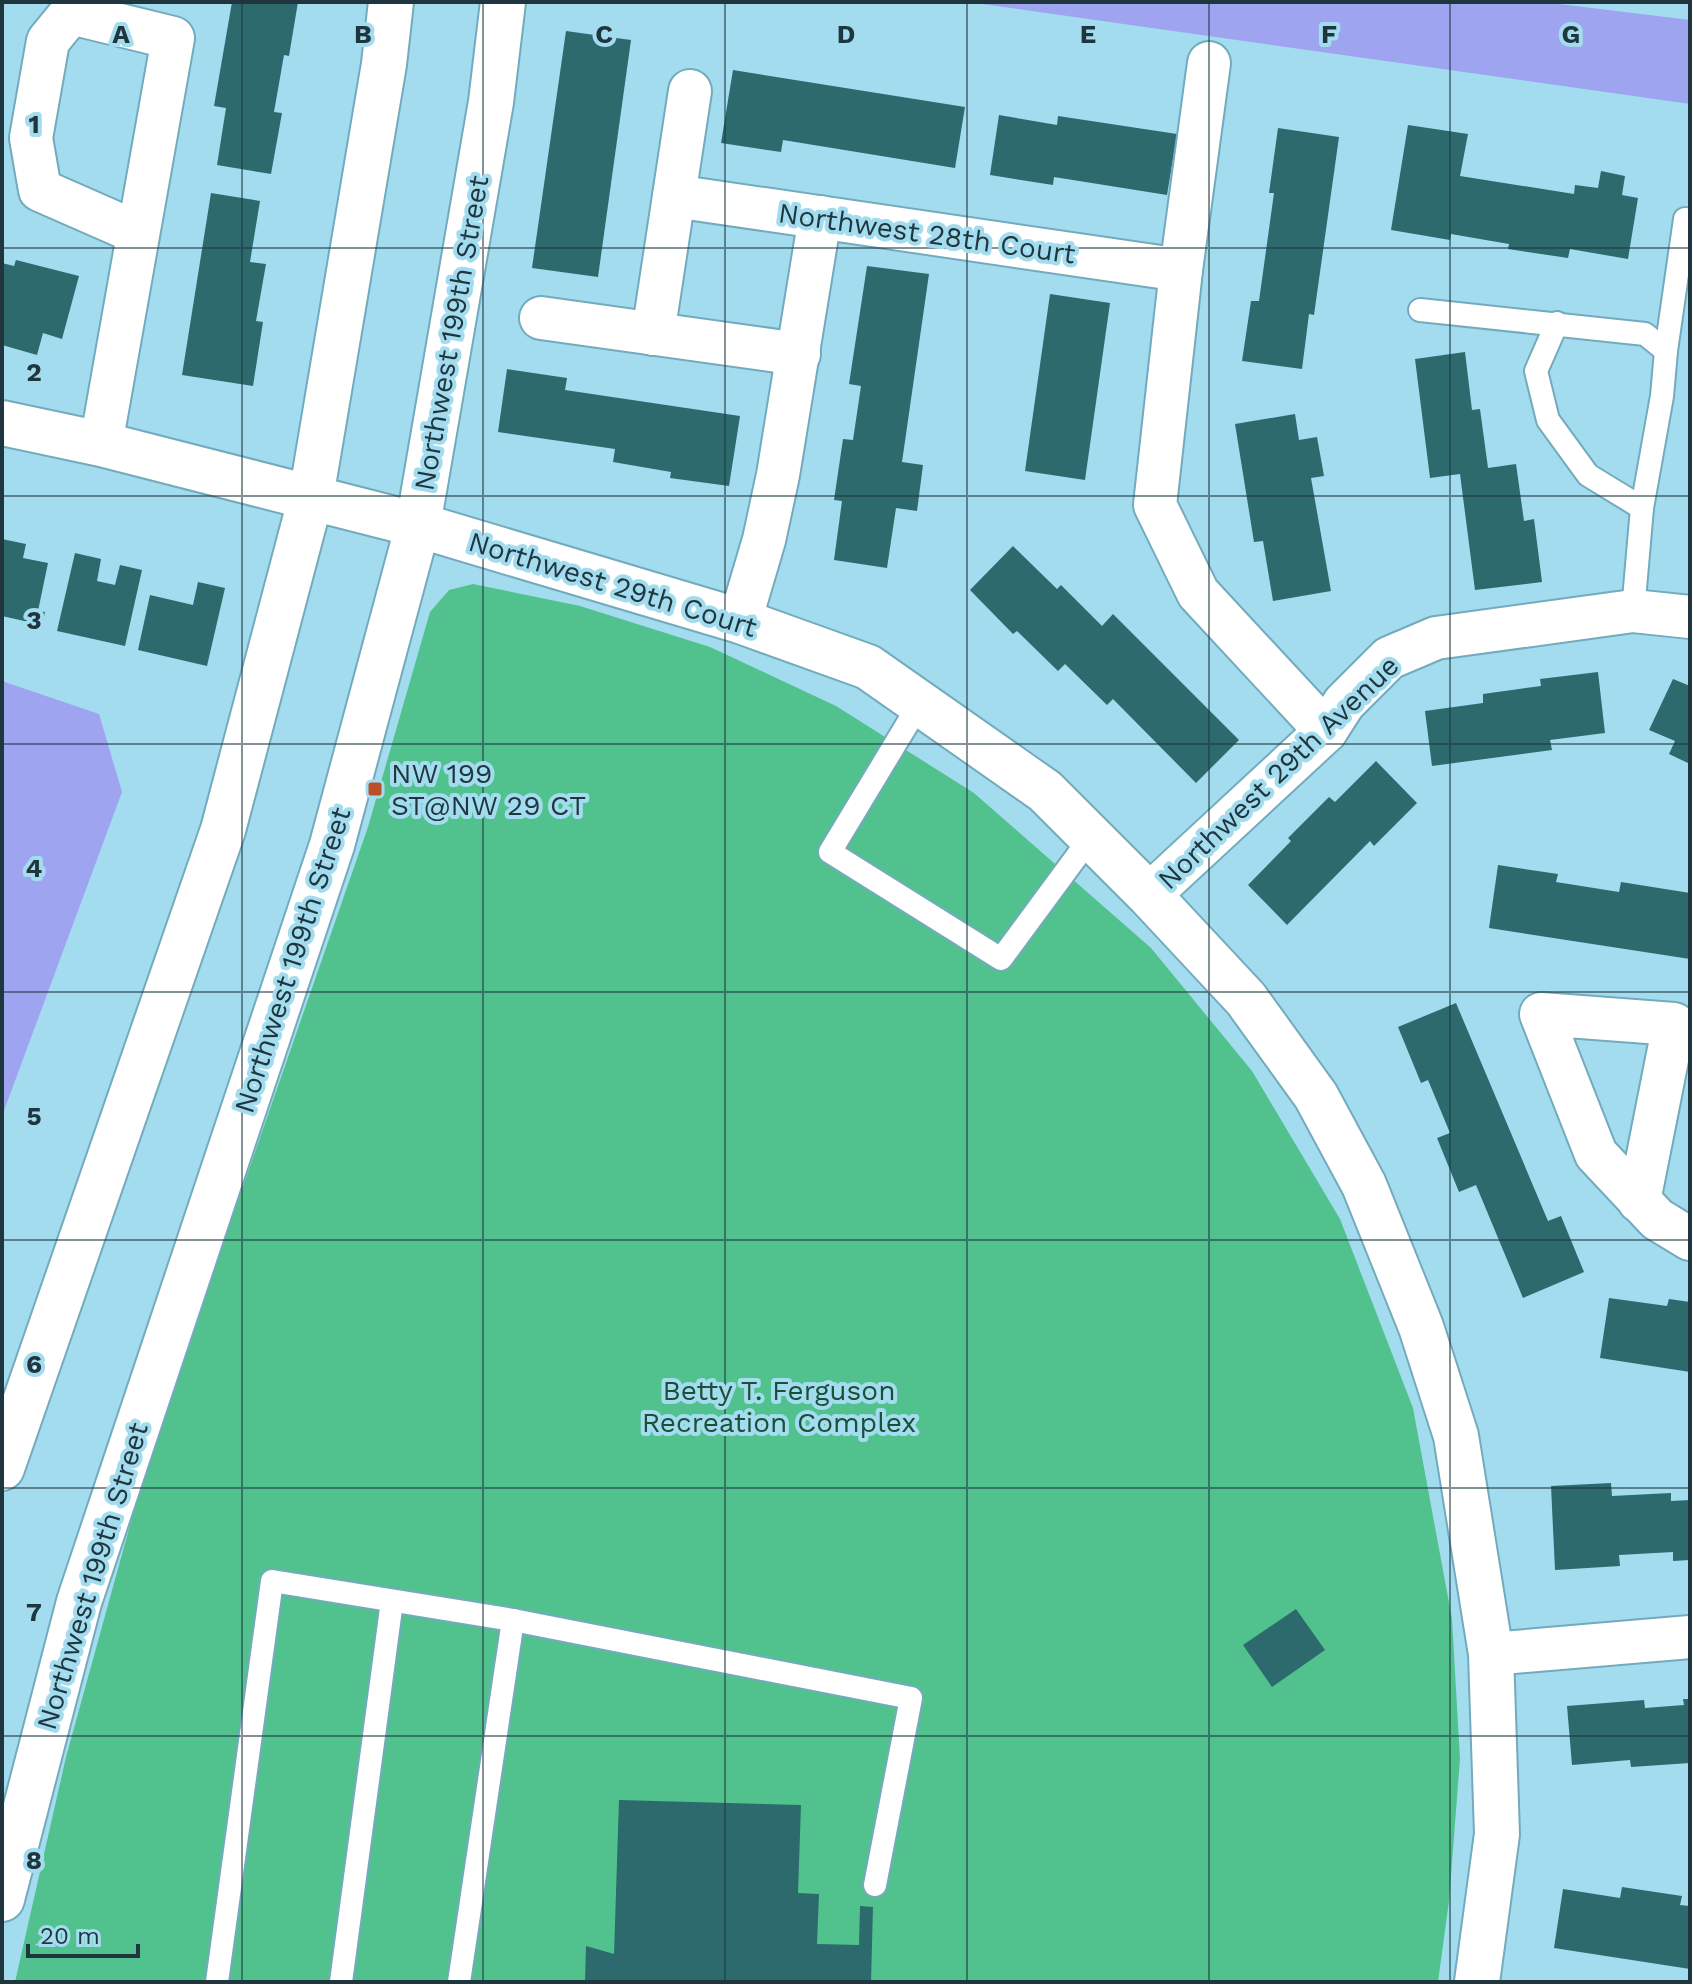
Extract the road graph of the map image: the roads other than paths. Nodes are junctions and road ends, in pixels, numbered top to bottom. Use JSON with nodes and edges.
{"nodes":[{"id":1,"x":391,"y":2,"type":"edge"},
{"id":2,"x":503,"y":2,"type":"edge"},
{"id":3,"x":1209,"y":63,"type":"dead end"},
{"id":4,"x":690,"y":91,"type":"dead end"},
{"id":5,"x":674,"y":196,"type":"junction"},
{"id":6,"x":820,"y":217,"type":"junction"},
{"id":7,"x":1685,"y":219,"type":"dead end"},
{"id":8,"x":138,"y":233,"type":"junction"},
{"id":9,"x":1181,"y":270,"type":"junction"},
{"id":10,"x":1420,"y":310,"type":"dead end"},
{"id":11,"x":541,"y":318,"type":"dead end"},
{"id":12,"x":1557,"y":323,"type":"junction"},
{"id":13,"x":653,"y":334,"type":"junction"},
{"id":14,"x":1666,"y":351,"type":"junction"},
{"id":15,"x":799,"y":354,"type":"junction"},
{"id":16,"x":2,"y":423,"type":"edge"},
{"id":17,"x":101,"y":444,"type":"junction"},
{"id":18,"x":311,"y":497,"type":"junction"},
{"id":19,"x":1642,"y":508,"type":"junction"},
{"id":20,"x":418,"y":525,"type":"junction"},
{"id":21,"x":1633,"y":611,"type":"junction"},
{"id":22,"x":1690,"y":617,"type":"edge"},
{"id":23,"x":740,"y":621,"type":"junction"},
{"id":24,"x":920,"y":703,"type":"junction"},
{"id":25,"x":1326,"y":731,"type":"junction"},
{"id":26,"x":1091,"y":837,"type":"junction"},
{"id":27,"x":1149,"y":895,"type":"junction"},
{"id":28,"x":1639,"y":1201,"type":"junction"},
{"id":29,"x":1690,"y":1239,"type":"edge"},
{"id":30,"x":2,"y":1468,"type":"edge"},
{"id":31,"x":392,"y":1601,"type":"junction"},
{"id":32,"x":513,"y":1620,"type":"junction"},
{"id":33,"x":1690,"y":1637,"type":"edge"},
{"id":34,"x":1491,"y":1654,"type":"junction"},
{"id":35,"x":875,"y":1885,"type":"dead end"},
{"id":36,"x":2,"y":1899,"type":"edge"},
{"id":37,"x":217,"y":1982,"type":"edge"},
{"id":38,"x":341,"y":1982,"type":"edge"},
{"id":39,"x":459,"y":1982,"type":"edge"},
{"id":40,"x":1477,"y":1982,"type":"edge"}],
"edges":[{"from":1,"to":18,"type":"main road"},
{"from":2,"to":20,"type":"main road","name":"Northwest 199th Street"},
{"from":3,"to":9,"type":"street"},
{"from":4,"to":5,"type":"street"},
{"from":5,"to":6,"type":"street","name":"Northwest 28th Court"},
{"from":5,"to":13,"type":"street"},
{"from":6,"to":9,"type":"street","name":"Northwest 28th Court"},
{"from":6,"to":15,"type":"street"},
{"from":7,"to":14,"type":"lane"},
{"from":8,"to":8,"type":"street"},
{"from":8,"to":17,"type":"street"},
{"from":9,"to":25,"type":"street"},
{"from":10,"to":12,"type":"lane"},
{"from":11,"to":13,"type":"street"},
{"from":12,"to":14,"type":"lane"},
{"from":12,"to":19,"type":"lane"},
{"from":13,"to":15,"type":"street"},
{"from":14,"to":19,"type":"lane"},
{"from":15,"to":23,"type":"street"},
{"from":16,"to":17,"type":"main road","name":"Northwest 29th Court"},
{"from":17,"to":18,"type":"main road","name":"Northwest 29th Court"},
{"from":18,"to":20,"type":"main road","name":"Northwest 29th Court"},
{"from":18,"to":30,"type":"main road"},
{"from":19,"to":21,"type":"lane"},
{"from":20,"to":23,"type":"main road","name":"Northwest 29th Court"},
{"from":20,"to":36,"type":"main road","name":"Northwest 199th Street"},
{"from":21,"to":22,"type":"street","name":"Northwest 29th Avenue"},
{"from":21,"to":25,"type":"street","name":"Northwest 29th Avenue"},
{"from":23,"to":24,"type":"main road","name":"Northwest 29th Court"},
{"from":24,"to":26,"type":"main road","name":"Northwest 29th Court"},
{"from":24,"to":26,"type":"lane"},
{"from":25,"to":27,"type":"street","name":"Northwest 29th Avenue"},
{"from":26,"to":27,"type":"main road","name":"Northwest 29th Court"},
{"from":27,"to":34,"type":"main road","name":"Northwest 29th Court"},
{"from":28,"to":28,"type":"street"},
{"from":28,"to":29,"type":"street"},
{"from":31,"to":32,"type":"lane"},
{"from":31,"to":37,"type":"lane"},
{"from":31,"to":38,"type":"lane"},
{"from":32,"to":35,"type":"lane"},
{"from":32,"to":39,"type":"lane"},
{"from":33,"to":34,"type":"street"},
{"from":34,"to":40,"type":"main road","name":"Northwest 29th Court"}]}
